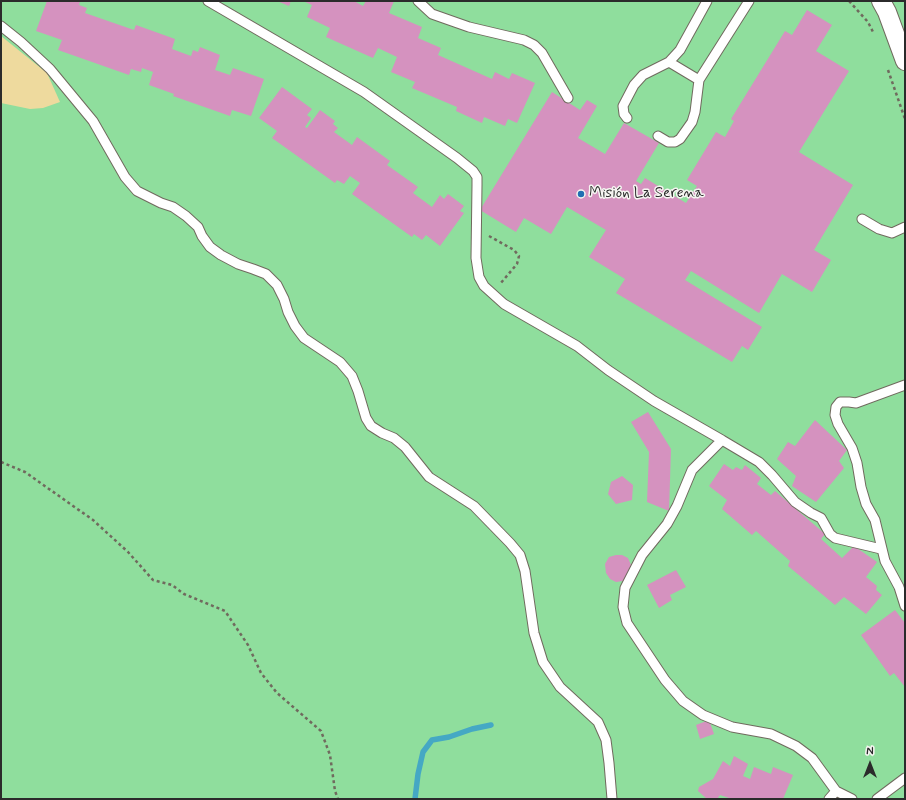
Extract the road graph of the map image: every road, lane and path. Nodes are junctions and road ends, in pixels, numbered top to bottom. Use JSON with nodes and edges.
{"nodes":[{"id":1,"x":208,"y":1,"type":"edge"},
{"id":2,"x":418,"y":1,"type":"edge"},
{"id":3,"x":707,"y":1,"type":"edge"},
{"id":4,"x":749,"y":1,"type":"edge"},
{"id":5,"x":849,"y":1,"type":"edge"},
{"id":6,"x":881,"y":1,"type":"edge"},
{"id":7,"x":1,"y":26,"type":"edge"},
{"id":8,"x":875,"y":34,"type":"dead end"},
{"id":9,"x":905,"y":61,"type":"edge"},
{"id":10,"x":669,"y":62,"type":"junction"},
{"id":11,"x":888,"y":68,"type":"dead end"},
{"id":12,"x":699,"y":80,"type":"junction"},
{"id":13,"x":568,"y":98,"type":"dead end"},
{"id":14,"x":627,"y":118,"type":"dead end"},
{"id":15,"x":905,"y":119,"type":"edge"},
{"id":16,"x":658,"y":136,"type":"dead end"},
{"id":17,"x":862,"y":219,"type":"dead end"},
{"id":18,"x":477,"y":229,"type":"junction"},
{"id":19,"x":904,"y":230,"type":"edge"},
{"id":20,"x":491,"y":293,"type":"junction"},
{"id":21,"x":905,"y":385,"type":"edge"},
{"id":22,"x":722,"y":440,"type":"junction"},
{"id":23,"x":1,"y":462,"type":"edge"},
{"id":24,"x":881,"y":548,"type":"junction"},
{"id":25,"x":905,"y":606,"type":"edge"},
{"id":26,"x":905,"y":778,"type":"edge"},
{"id":27,"x":836,"y":791,"type":"junction"},
{"id":28,"x":338,"y":799,"type":"edge"},
{"id":29,"x":612,"y":799,"type":"edge"},
{"id":30,"x":829,"y":799,"type":"edge"},
{"id":31,"x":852,"y":799,"type":"edge"},
{"id":32,"x":877,"y":799,"type":"edge"}],
"edges":[{"from":1,"to":18,"type":"lane"},
{"from":2,"to":13,"type":"lane"},
{"from":3,"to":10,"type":"lane"},
{"from":4,"to":12,"type":"lane"},
{"from":5,"to":8,"type":"path"},
{"from":6,"to":9,"type":"street"},
{"from":7,"to":29,"type":"lane"},
{"from":10,"to":12,"type":"lane"},
{"from":10,"to":14,"type":"lane"},
{"from":11,"to":15,"type":"path"},
{"from":12,"to":16,"type":"lane"},
{"from":17,"to":19,"type":"lane"},
{"from":18,"to":20,"type":"lane"},
{"from":18,"to":20,"type":"path"},
{"from":20,"to":22,"type":"lane"},
{"from":21,"to":24,"type":"lane"},
{"from":22,"to":24,"type":"lane"},
{"from":22,"to":27,"type":"lane"},
{"from":23,"to":28,"type":"path"},
{"from":24,"to":25,"type":"lane"},
{"from":26,"to":32,"type":"lane"},
{"from":27,"to":30,"type":"lane"},
{"from":27,"to":31,"type":"lane"}]}
